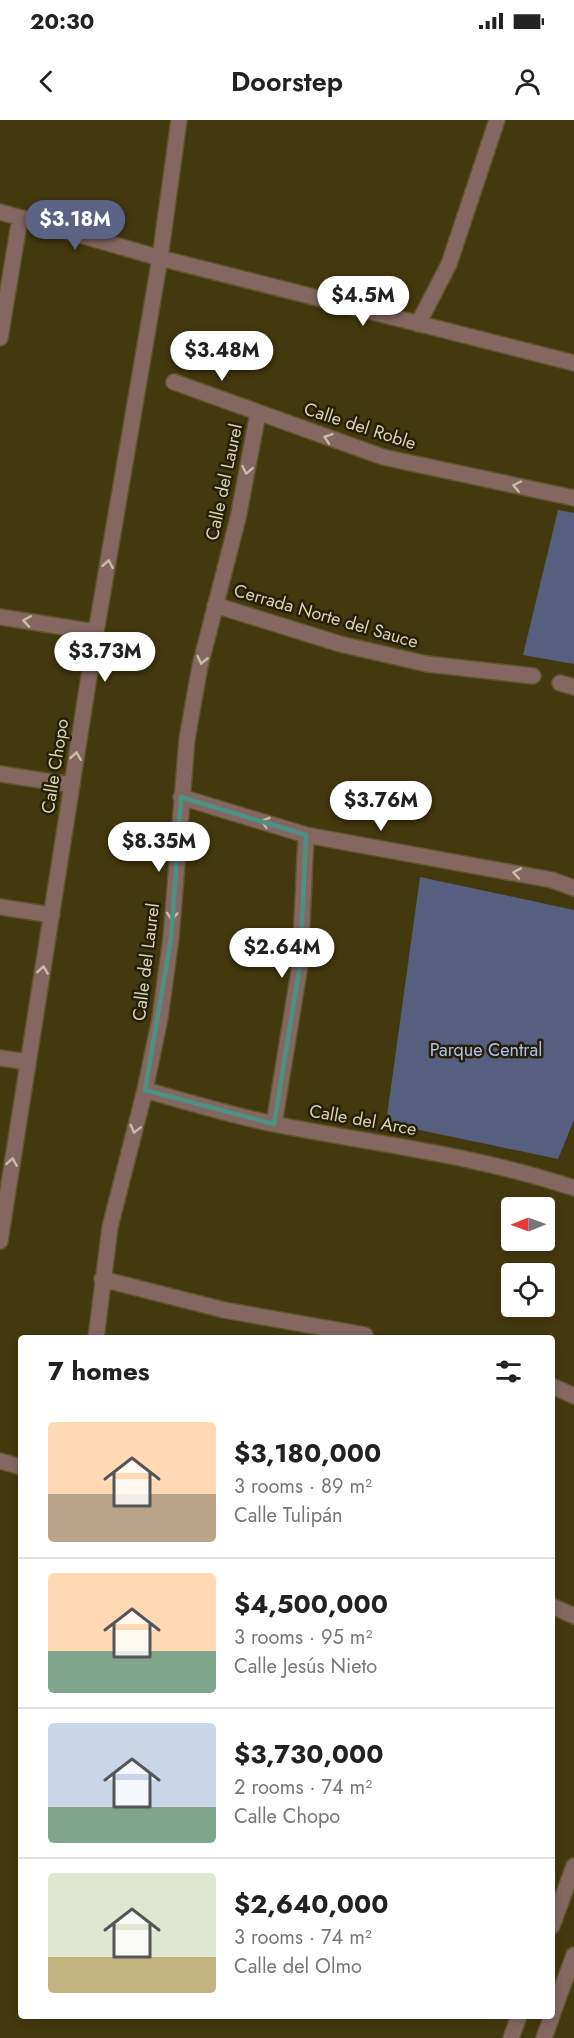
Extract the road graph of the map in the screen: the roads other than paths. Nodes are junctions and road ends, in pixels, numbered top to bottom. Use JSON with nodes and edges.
{"nodes":[{"id":1,"x":179,"y":120,"type":"edge"},
{"id":2,"x":496,"y":120,"type":"edge"},
{"id":3,"x":0,"y":212,"type":"edge"},
{"id":4,"x":20,"y":218,"type":"junction"},
{"id":5,"x":160,"y":258,"type":"junction"},
{"id":6,"x":418,"y":324,"type":"junction"},
{"id":7,"x":0,"y":338,"type":"edge"},
{"id":8,"x":574,"y":363,"type":"edge"},
{"id":9,"x":174,"y":382,"type":"dead end"},
{"id":10,"x":258,"y":413,"type":"junction"},
{"id":11,"x":574,"y":498,"type":"edge"},
{"id":12,"x":215,"y":605,"type":"junction"},
{"id":13,"x":0,"y":617,"type":"edge"},
{"id":14,"x":96,"y":632,"type":"junction"},
{"id":15,"x":533,"y":676,"type":"dead end"},
{"id":16,"x":0,"y":774,"type":"edge"},
{"id":17,"x":72,"y":785,"type":"junction"},
{"id":18,"x":180,"y":797,"type":"junction"},
{"id":19,"x":306,"y":835,"type":"junction"},
{"id":20,"x":574,"y":888,"type":"edge"},
{"id":21,"x":0,"y":907,"type":"edge"},
{"id":22,"x":52,"y":915,"type":"junction"},
{"id":23,"x":0,"y":1058,"type":"edge"},
{"id":24,"x":28,"y":1062,"type":"junction"},
{"id":25,"x":145,"y":1090,"type":"junction"},
{"id":26,"x":274,"y":1124,"type":"junction"},
{"id":27,"x":574,"y":1188,"type":"edge"},
{"id":28,"x":0,"y":1241,"type":"edge"},
{"id":29,"x":102,"y":1279,"type":"junction"},
{"id":30,"x":96,"y":1335,"type":"edge"},
{"id":31,"x":365,"y":1335,"type":"dead end"},
{"id":32,"x":555,"y":1387,"type":"edge"},
{"id":33,"x":574,"y":1396,"type":"edge"},
{"id":34,"x":0,"y":1461,"type":"edge"},
{"id":35,"x":18,"y":1466,"type":"edge"},
{"id":36,"x":555,"y":1607,"type":"edge"},
{"id":37,"x":574,"y":1616,"type":"edge"},
{"id":38,"x":574,"y":1866,"type":"edge"},
{"id":39,"x":555,"y":1918,"type":"edge"},
{"id":40,"x":574,"y":1955,"type":"edge"},
{"id":41,"x":555,"y":2008,"type":"edge"},
{"id":42,"x":518,"y":2019,"type":"edge"},
{"id":43,"x":551,"y":2019,"type":"edge"},
{"id":44,"x":510,"y":2038,"type":"edge"},
{"id":45,"x":544,"y":2038,"type":"edge"}],
"edges":[{"from":1,"to":5,"type":"street","name":"Calle Chopo"},
{"from":2,"to":6,"type":"street"},
{"from":3,"to":4,"type":"street"},
{"from":4,"to":5,"type":"street"},
{"from":4,"to":7,"type":"street"},
{"from":5,"to":6,"type":"street"},
{"from":14,"to":5,"type":"street","name":"Calle Chopo","one_way":true},
{"from":6,"to":8,"type":"street"},
{"from":9,"to":10,"type":"street","name":"Calle del Roble"},
{"from":11,"to":10,"type":"street","name":"Calle del Roble","one_way":true},
{"from":10,"to":12,"type":"street","name":"Calle del Laurel","one_way":true},
{"from":12,"to":15,"type":"street","name":"Cerrada Norte del Sauce"},
{"from":12,"to":18,"type":"street","name":"Calle del Laurel","one_way":true},
{"from":14,"to":13,"type":"street","one_way":true},
{"from":17,"to":14,"type":"street","name":"Calle Chopo","one_way":true},
{"from":16,"to":17,"type":"street"},
{"from":17,"to":22,"type":"street","name":"Calle Chopo"},
{"from":19,"to":18,"type":"street","one_way":true},
{"from":18,"to":25,"type":"street","name":"Calle del Laurel","one_way":true},
{"from":20,"to":19,"type":"street","one_way":true},
{"from":19,"to":26,"type":"street"},
{"from":21,"to":22,"type":"street"},
{"from":24,"to":22,"type":"street","name":"Calle Chopo","one_way":true},
{"from":23,"to":24,"type":"street"},
{"from":28,"to":24,"type":"street","name":"Calle Chopo","one_way":true},
{"from":25,"to":26,"type":"street","name":"Calle del Arce"},
{"from":25,"to":29,"type":"street","name":"Calle del Laurel","one_way":true},
{"from":26,"to":27,"type":"street","name":"Calle del Arce"},
{"from":29,"to":30,"type":"street","name":"Calle del Laurel"},
{"from":29,"to":31,"type":"street"},
{"from":32,"to":33,"type":"street"},
{"from":34,"to":35,"type":"street"},
{"from":36,"to":37,"type":"street"},
{"from":38,"to":39,"type":"street"},
{"from":40,"to":41,"type":"street"},
{"from":42,"to":44,"type":"street"},
{"from":43,"to":45,"type":"street"}]}
